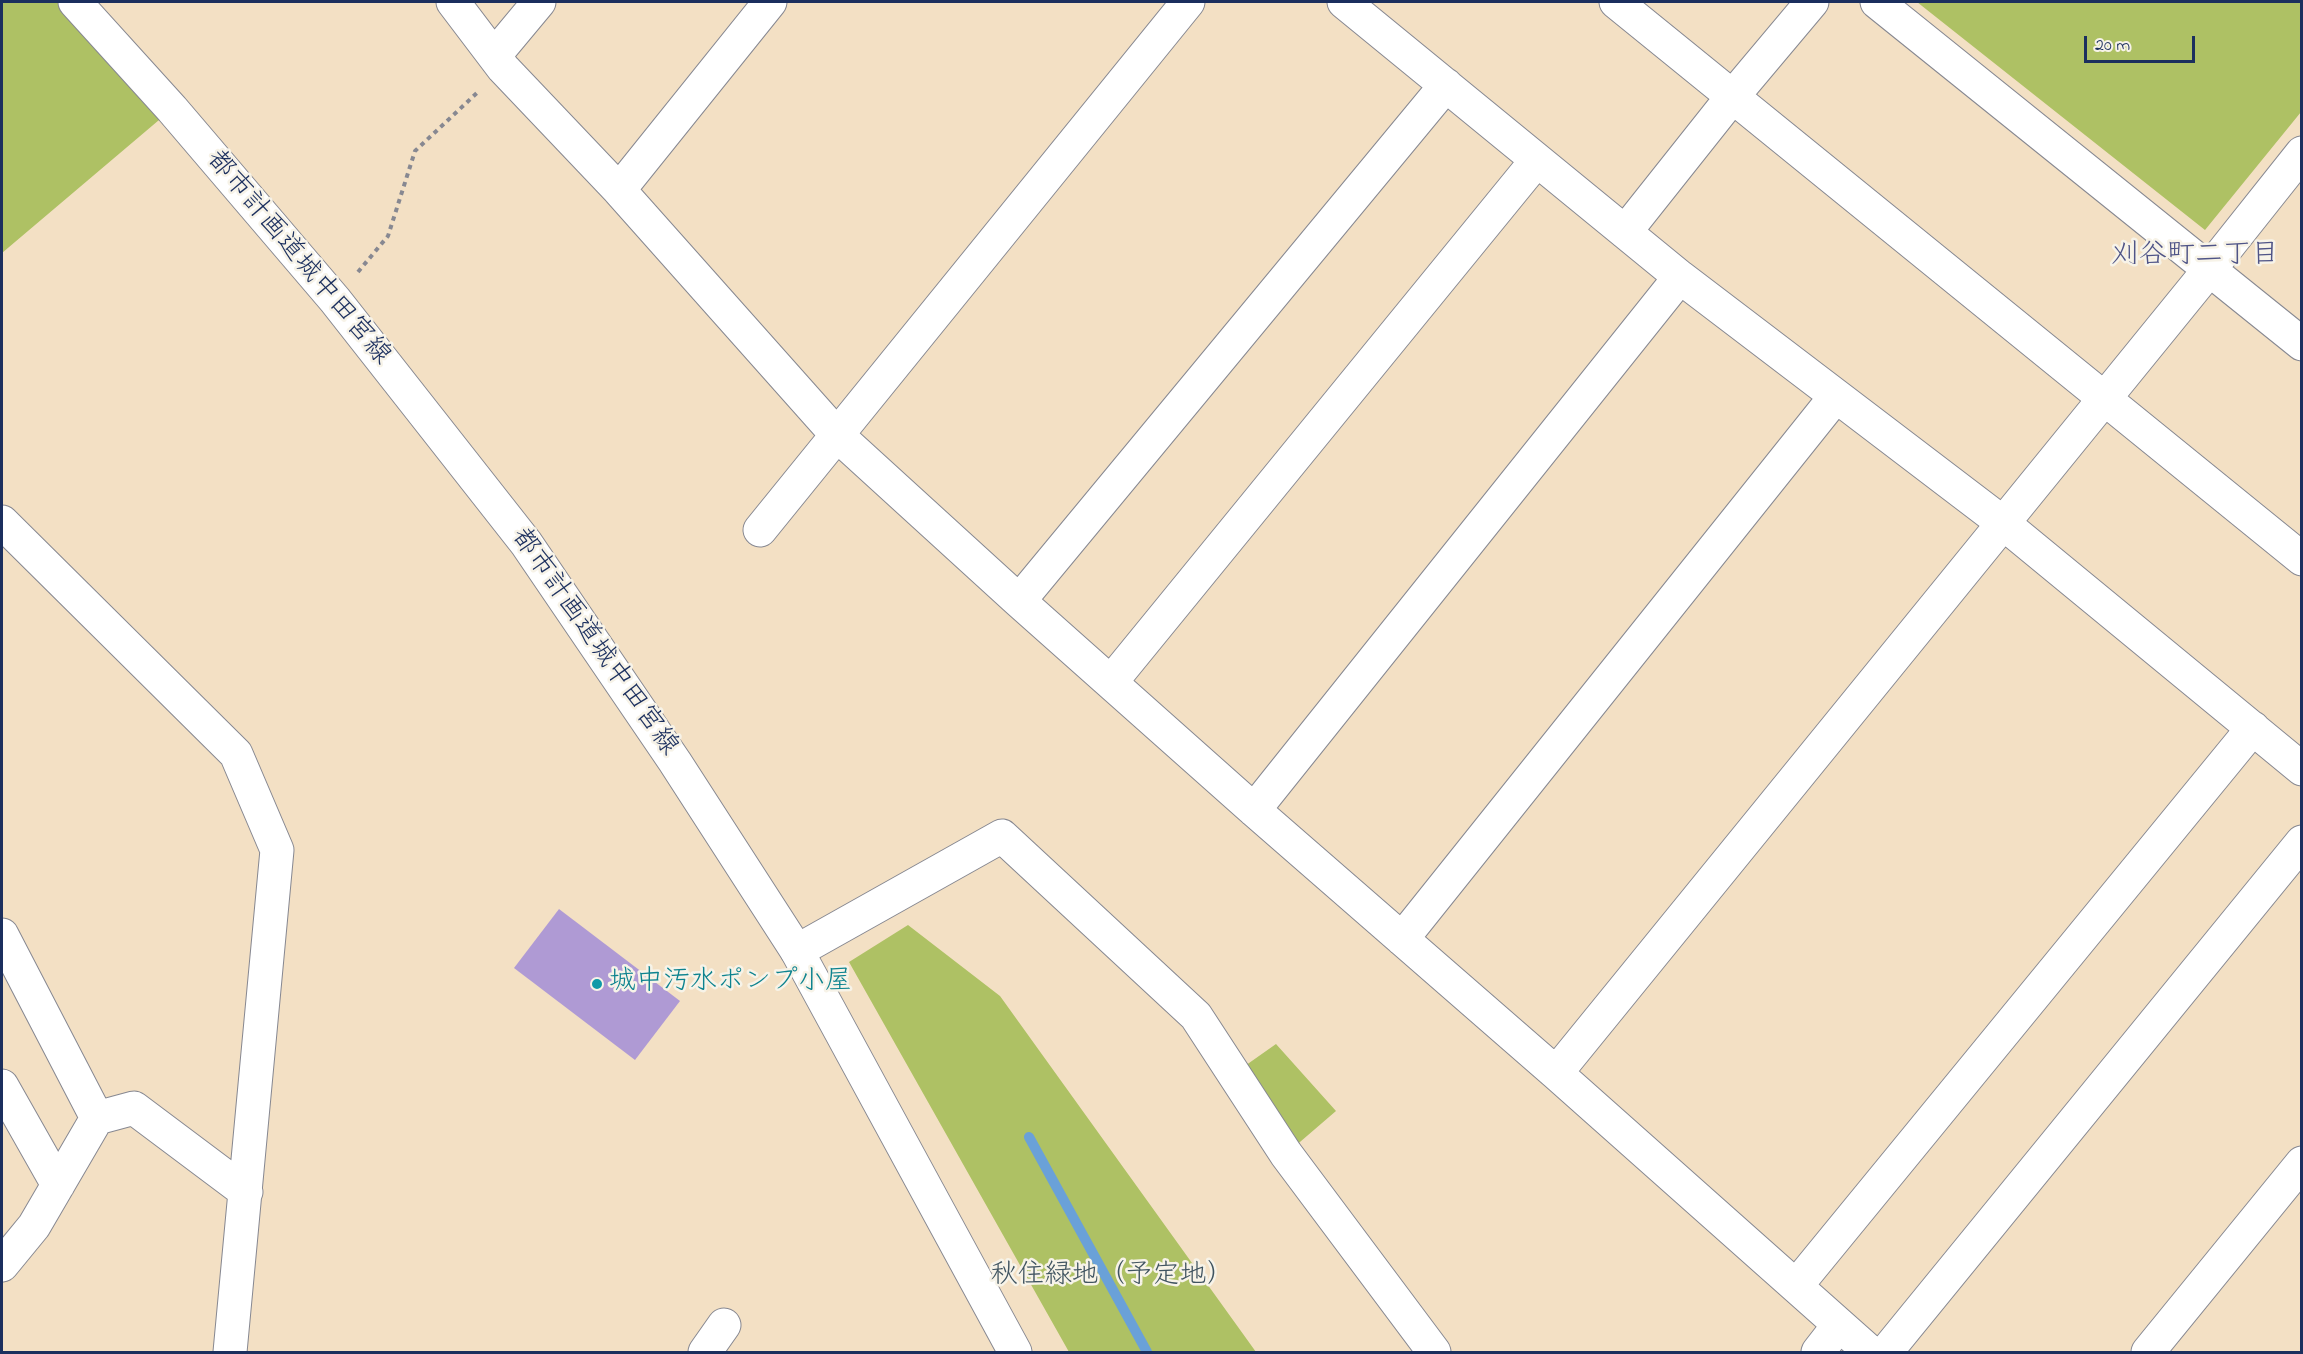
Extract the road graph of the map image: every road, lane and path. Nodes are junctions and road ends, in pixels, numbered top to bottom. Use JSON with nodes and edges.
{"nodes":[{"id":1,"x":75,"y":2,"type":"edge"},
{"id":2,"x":453,"y":2,"type":"edge"},
{"id":3,"x":539,"y":2,"type":"edge"},
{"id":4,"x":770,"y":2,"type":"edge"},
{"id":5,"x":1188,"y":2,"type":"edge"},
{"id":6,"x":1344,"y":2,"type":"edge"},
{"id":7,"x":1616,"y":2,"type":"edge"},
{"id":8,"x":1812,"y":2,"type":"edge"},
{"id":9,"x":1877,"y":2,"type":"edge"},
{"id":10,"x":499,"y":62,"type":"junction"},
{"id":11,"x":1446,"y":85,"type":"junction"},
{"id":12,"x":1733,"y":96,"type":"junction"},
{"id":13,"x":2301,"y":153,"type":"edge"},
{"id":14,"x":1538,"y":160,"type":"junction"},
{"id":15,"x":619,"y":190,"type":"junction"},
{"id":16,"x":1625,"y":232,"type":"junction"},
{"id":17,"x":2209,"y":270,"type":"junction"},
{"id":18,"x":1680,"y":277,"type":"junction"},
{"id":19,"x":335,"y":300,"type":"junction"},
{"id":20,"x":2301,"y":344,"type":"edge"},
{"id":21,"x":1836,"y":396,"type":"junction"},
{"id":22,"x":2104,"y":398,"type":"junction"},
{"id":23,"x":837,"y":435,"type":"junction"},
{"id":24,"x":2,"y":522,"type":"edge"},
{"id":25,"x":2002,"y":523,"type":"junction"},
{"id":26,"x":760,"y":530,"type":"dead end"},
{"id":27,"x":2301,"y":559,"type":"edge"},
{"id":28,"x":1019,"y":601,"type":"junction"},
{"id":29,"x":1111,"y":682,"type":"junction"},
{"id":30,"x":2253,"y":728,"type":"junction"},
{"id":31,"x":2301,"y":769,"type":"edge"},
{"id":32,"x":1254,"y":810,"type":"junction"},
{"id":33,"x":2301,"y":842,"type":"edge"},
{"id":34,"x":2,"y":935,"type":"edge"},
{"id":35,"x":1402,"y":939,"type":"junction"},
{"id":36,"x":797,"y":951,"type":"junction"},
{"id":37,"x":1556,"y":1072,"type":"junction"},
{"id":38,"x":2,"y":1086,"type":"edge"},
{"id":39,"x":97,"y":1118,"type":"junction"},
{"id":40,"x":2301,"y":1163,"type":"edge"},
{"id":41,"x":58,"y":1185,"type":"junction"},
{"id":42,"x":246,"y":1192,"type":"junction"},
{"id":43,"x":2,"y":1265,"type":"edge"},
{"id":44,"x":1796,"y":1286,"type":"junction"},
{"id":45,"x":723,"y":1325,"type":"dead end"},
{"id":46,"x":1839,"y":1325,"type":"junction"},
{"id":47,"x":230,"y":1353,"type":"edge"},
{"id":48,"x":705,"y":1353,"type":"edge"},
{"id":49,"x":1016,"y":1353,"type":"edge"},
{"id":50,"x":1434,"y":1353,"type":"edge"},
{"id":51,"x":1818,"y":1353,"type":"edge"},
{"id":52,"x":1870,"y":1353,"type":"edge"},
{"id":53,"x":1886,"y":1353,"type":"edge"},
{"id":54,"x":2148,"y":1353,"type":"edge"}],
"edges":[{"from":1,"to":19,"type":"street","name":"都市計画道城中田宮線"},
{"from":2,"to":10,"type":"street"},
{"from":3,"to":10,"type":"street"},
{"from":4,"to":15,"type":"street"},
{"from":5,"to":23,"type":"street"},
{"from":6,"to":11,"type":"street"},
{"from":7,"to":12,"type":"street"},
{"from":8,"to":12,"type":"street"},
{"from":9,"to":17,"type":"street"},
{"from":10,"to":15,"type":"street"},
{"from":10,"to":19,"type":"path"},
{"from":11,"to":14,"type":"street"},
{"from":11,"to":28,"type":"street"},
{"from":12,"to":16,"type":"street"},
{"from":12,"to":22,"type":"street"},
{"from":13,"to":17,"type":"street"},
{"from":14,"to":16,"type":"street"},
{"from":14,"to":29,"type":"street"},
{"from":15,"to":23,"type":"street"},
{"from":16,"to":18,"type":"street"},
{"from":17,"to":20,"type":"street"},
{"from":17,"to":22,"type":"street"},
{"from":18,"to":21,"type":"street"},
{"from":18,"to":32,"type":"street"},
{"from":19,"to":36,"type":"street","name":"都市計画道城中田宮線"},
{"from":21,"to":25,"type":"street"},
{"from":21,"to":35,"type":"street"},
{"from":22,"to":25,"type":"street"},
{"from":22,"to":27,"type":"street"},
{"from":23,"to":26,"type":"street"},
{"from":23,"to":28,"type":"street"},
{"from":24,"to":42,"type":"street"},
{"from":25,"to":30,"type":"street"},
{"from":25,"to":37,"type":"street"},
{"from":28,"to":29,"type":"street"},
{"from":29,"to":32,"type":"street"},
{"from":30,"to":31,"type":"street"},
{"from":30,"to":44,"type":"street"},
{"from":32,"to":35,"type":"street"},
{"from":33,"to":53,"type":"street"},
{"from":34,"to":39,"type":"street"},
{"from":35,"to":37,"type":"street"},
{"from":36,"to":49,"type":"street","name":"都市計画道城中田宮線"},
{"from":36,"to":50,"type":"street"},
{"from":37,"to":44,"type":"street"},
{"from":38,"to":41,"type":"street"},
{"from":39,"to":41,"type":"street"},
{"from":39,"to":42,"type":"street"},
{"from":40,"to":54,"type":"street"},
{"from":41,"to":43,"type":"street"},
{"from":42,"to":47,"type":"street"},
{"from":44,"to":46,"type":"street"},
{"from":45,"to":48,"type":"street"},
{"from":46,"to":51,"type":"street"},
{"from":46,"to":52,"type":"street"}]}
